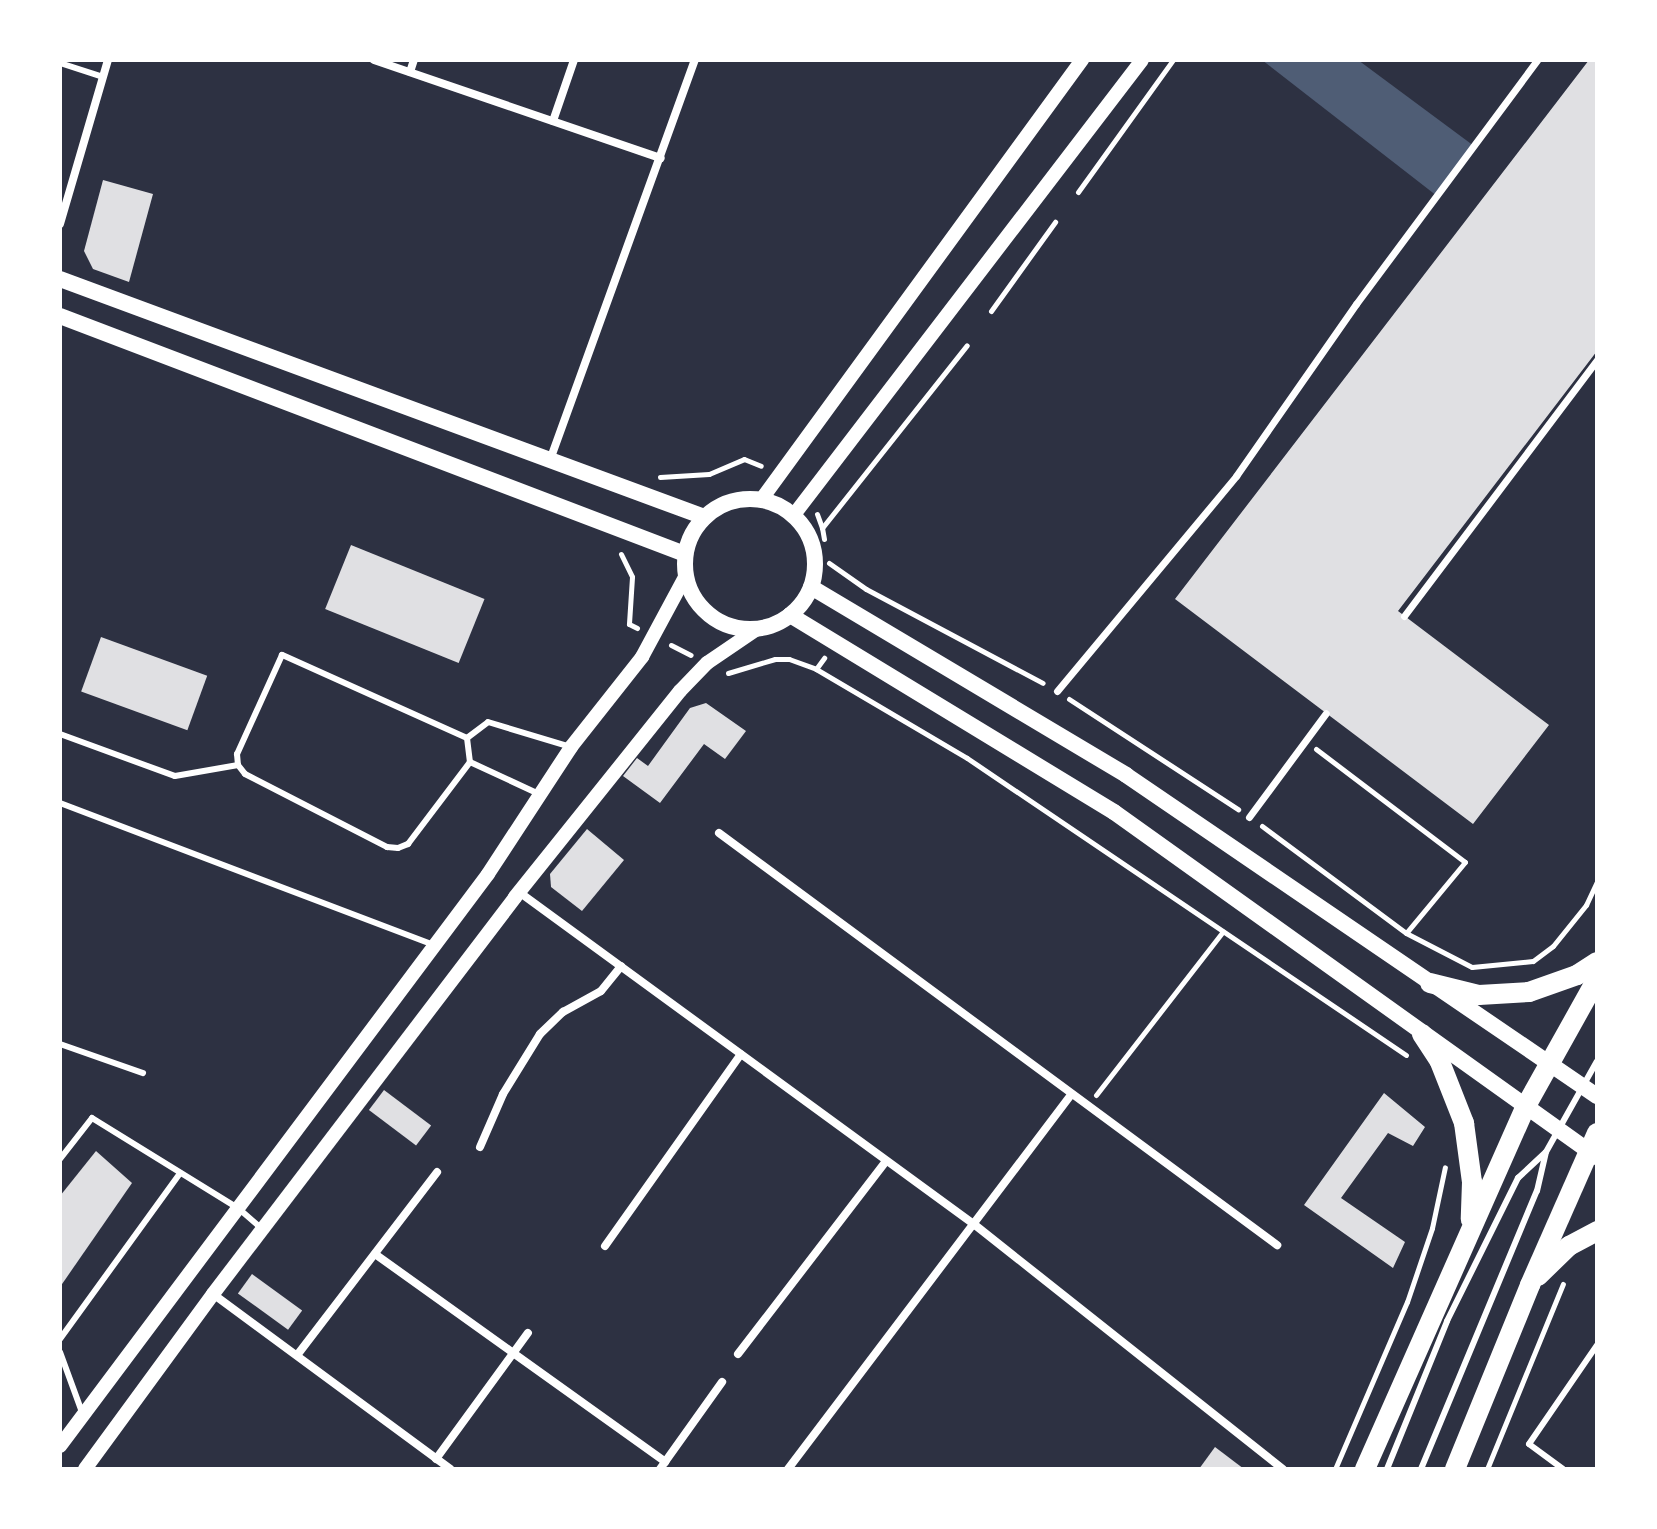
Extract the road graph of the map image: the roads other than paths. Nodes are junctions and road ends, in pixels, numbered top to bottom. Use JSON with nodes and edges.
{"nodes":[{"id":1,"x":108,"y":60,"type":"edge"},
{"id":2,"x":374,"y":60,"type":"edge"},
{"id":3,"x":414,"y":60,"type":"edge"},
{"id":4,"x":574,"y":60,"type":"edge"},
{"id":5,"x":695,"y":60,"type":"edge"},
{"id":6,"x":1082,"y":60,"type":"edge"},
{"id":7,"x":1142,"y":60,"type":"edge"},
{"id":8,"x":1537,"y":60,"type":"edge"},
{"id":9,"x":60,"y":63,"type":"edge"},
{"id":10,"x":410,"y":72,"type":"junction"},
{"id":11,"x":103,"y":77,"type":"junction"},
{"id":12,"x":553,"y":121,"type":"junction"},
{"id":13,"x":661,"y":158,"type":"junction"},
{"id":14,"x":60,"y":224,"type":"edge"},
{"id":15,"x":60,"y":279,"type":"edge"},
{"id":16,"x":60,"y":316,"type":"edge"},
{"id":17,"x":1597,"y":360,"type":"edge"},
{"id":18,"x":550,"y":460,"type":"junction"},
{"id":19,"x":761,"y":500,"type":"junction"},
{"id":20,"x":793,"y":516,"type":"junction"},
{"id":21,"x":704,"y":517,"type":"junction"},
{"id":22,"x":685,"y":554,"type":"junction"},
{"id":23,"x":685,"y":577,"type":"junction"},
{"id":24,"x":811,"y":587,"type":"junction"},
{"id":25,"x":790,"y":615,"type":"junction"},
{"id":26,"x":1404,"y":616,"type":"dead end"},
{"id":27,"x":757,"y":629,"type":"junction"},
{"id":28,"x":1057,"y":691,"type":"road end"},
{"id":29,"x":1326,"y":713,"type":"dead end"},
{"id":30,"x":60,"y":734,"type":"edge"},
{"id":31,"x":467,"y":738,"type":"junction"},
{"id":32,"x":571,"y":747,"type":"junction"},
{"id":33,"x":470,"y":762,"type":"junction"},
{"id":34,"x":238,"y":765,"type":"junction"},
{"id":35,"x":540,"y":795,"type":"junction"},
{"id":36,"x":60,"y":803,"type":"edge"},
{"id":37,"x":1249,"y":817,"type":"road end"},
{"id":38,"x":719,"y":833,"type":"dead end"},
{"id":39,"x":519,"y":892,"type":"junction"},
{"id":40,"x":434,"y":945,"type":"junction"},
{"id":41,"x":1597,"y":962,"type":"edge"},
{"id":42,"x":621,"y":966,"type":"junction"},
{"id":43,"x":1597,"y":979,"type":"edge"},
{"id":44,"x":1430,"y":983,"type":"junction"},
{"id":45,"x":1422,"y":1034,"type":"junction"},
{"id":46,"x":60,"y":1044,"type":"edge"},
{"id":47,"x":741,"y":1054,"type":"junction"},
{"id":48,"x":1597,"y":1061,"type":"edge"},
{"id":49,"x":1549,"y":1062,"type":"junction"},
{"id":50,"x":143,"y":1073,"type":"dead end"},
{"id":51,"x":1582,"y":1086,"type":"junction"},
{"id":52,"x":1072,"y":1094,"type":"junction"},
{"id":53,"x":1597,"y":1096,"type":"edge"},
{"id":54,"x":1527,"y":1104,"type":"junction"},
{"id":55,"x":1559,"y":1128,"type":"junction"},
{"id":56,"x":1594,"y":1146,"type":"edge"},
{"id":57,"x":480,"y":1147,"type":"dead end"},
{"id":58,"x":1546,"y":1152,"type":"junction"},
{"id":59,"x":60,"y":1159,"type":"edge"},
{"id":60,"x":886,"y":1161,"type":"junction"},
{"id":61,"x":437,"y":1172,"type":"dead end"},
{"id":62,"x":180,"y":1173,"type":"junction"},
{"id":63,"x":238,"y":1208,"type":"junction"},
{"id":64,"x":975,"y":1225,"type":"junction"},
{"id":65,"x":262,"y":1229,"type":"junction"},
{"id":66,"x":1597,"y":1231,"type":"edge"},
{"id":67,"x":1468,"y":1241,"type":"junction"},
{"id":68,"x":1277,"y":1245,"type":"dead end"},
{"id":69,"x":605,"y":1246,"type":"dead end"},
{"id":70,"x":375,"y":1254,"type":"junction"},
{"id":71,"x":1530,"y":1285,"type":"junction"},
{"id":72,"x":213,"y":1294,"type":"junction"},
{"id":73,"x":528,"y":1333,"type":"dead end"},
{"id":74,"x":60,"y":1339,"type":"edge"},
{"id":75,"x":1597,"y":1345,"type":"edge"},
{"id":76,"x":60,"y":1352,"type":"edge"},
{"id":77,"x":513,"y":1353,"type":"junction"},
{"id":78,"x":298,"y":1354,"type":"junction"},
{"id":79,"x":738,"y":1354,"type":"dead end"},
{"id":80,"x":722,"y":1382,"type":"dead end"},
{"id":81,"x":83,"y":1415,"type":"junction"},
{"id":82,"x":60,"y":1446,"type":"edge"},
{"id":83,"x":436,"y":1459,"type":"junction"},
{"id":84,"x":663,"y":1466,"type":"edge"},
{"id":85,"x":85,"y":1469,"type":"edge"},
{"id":86,"x":450,"y":1469,"type":"edge"},
{"id":87,"x":788,"y":1469,"type":"edge"},
{"id":88,"x":1283,"y":1469,"type":"edge"},
{"id":89,"x":1365,"y":1469,"type":"edge"},
{"id":90,"x":1387,"y":1469,"type":"edge"},
{"id":91,"x":1421,"y":1469,"type":"edge"},
{"id":92,"x":1455,"y":1469,"type":"edge"},
{"id":93,"x":1563,"y":1469,"type":"edge"}],
"edges":[{"from":1,"to":11,"type":"street"},
{"from":2,"to":10,"type":"street"},
{"from":3,"to":10,"type":"street"},
{"from":4,"to":12,"type":"street"},
{"from":5,"to":13,"type":"street"},
{"from":6,"to":19,"type":"street"},
{"from":7,"to":20,"type":"street"},
{"from":8,"to":28,"type":"street"},
{"from":9,"to":11,"type":"lane"},
{"from":10,"to":12,"type":"street"},
{"from":11,"to":14,"type":"street"},
{"from":12,"to":13,"type":"street"},
{"from":13,"to":18,"type":"street"},
{"from":15,"to":18,"type":"main road"},
{"from":16,"to":22,"type":"main road"},
{"from":17,"to":26,"type":"street"},
{"from":18,"to":21,"type":"main road"},
{"from":19,"to":20,"type":"main road"},
{"from":19,"to":21,"type":"main road"},
{"from":20,"to":24,"type":"main road"},
{"from":21,"to":22,"type":"main road"},
{"from":22,"to":23,"type":"main road"},
{"from":23,"to":27,"type":"main road"},
{"from":23,"to":32,"type":"street"},
{"from":24,"to":25,"type":"main road"},
{"from":24,"to":44,"type":"main road"},
{"from":25,"to":27,"type":"main road"},
{"from":25,"to":45,"type":"main road"},
{"from":27,"to":39,"type":"street"},
{"from":29,"to":37,"type":"street"},
{"from":30,"to":34,"type":"lane"},
{"from":31,"to":32,"type":"lane"},
{"from":31,"to":33,"type":"lane"},
{"from":31,"to":34,"type":"lane"},
{"from":32,"to":35,"type":"street"},
{"from":33,"to":34,"type":"lane"},
{"from":33,"to":35,"type":"lane"},
{"from":35,"to":40,"type":"street"},
{"from":36,"to":40,"type":"lane"},
{"from":38,"to":52,"type":"street"},
{"from":39,"to":42,"type":"street"},
{"from":39,"to":65,"type":"street"},
{"from":40,"to":63,"type":"street"},
{"from":41,"to":44,"type":"main road"},
{"from":42,"to":47,"type":"street"},
{"from":42,"to":57,"type":"street"},
{"from":43,"to":49,"type":"main road"},
{"from":44,"to":49,"type":"main road"},
{"from":45,"to":54,"type":"main road"},
{"from":45,"to":67,"type":"main road"},
{"from":46,"to":50,"type":"lane"},
{"from":47,"to":60,"type":"street"},
{"from":47,"to":69,"type":"street"},
{"from":48,"to":51,"type":"lane"},
{"from":49,"to":51,"type":"main road"},
{"from":49,"to":54,"type":"main road"},
{"from":51,"to":53,"type":"main road"},
{"from":51,"to":55,"type":"lane"},
{"from":52,"to":64,"type":"street"},
{"from":52,"to":68,"type":"street"},
{"from":54,"to":55,"type":"main road"},
{"from":54,"to":67,"type":"main road"},
{"from":55,"to":56,"type":"main road"},
{"from":55,"to":58,"type":"lane"},
{"from":56,"to":71,"type":"main road"},
{"from":58,"to":90,"type":"lane"},
{"from":58,"to":91,"type":"lane"},
{"from":59,"to":62,"type":"lane"},
{"from":60,"to":64,"type":"street"},
{"from":60,"to":79,"type":"street"},
{"from":61,"to":70,"type":"street"},
{"from":62,"to":63,"type":"lane"},
{"from":62,"to":74,"type":"lane"},
{"from":63,"to":65,"type":"lane"},
{"from":63,"to":81,"type":"street"},
{"from":64,"to":87,"type":"street"},
{"from":64,"to":88,"type":"street"},
{"from":65,"to":72,"type":"street"},
{"from":66,"to":71,"type":"main road"},
{"from":67,"to":89,"type":"main road"},
{"from":70,"to":77,"type":"street"},
{"from":70,"to":78,"type":"street"},
{"from":71,"to":92,"type":"main road"},
{"from":72,"to":78,"type":"street"},
{"from":72,"to":85,"type":"street"},
{"from":73,"to":77,"type":"street"},
{"from":75,"to":93,"type":"lane"},
{"from":76,"to":81,"type":"lane"},
{"from":77,"to":83,"type":"street"},
{"from":77,"to":84,"type":"street"},
{"from":78,"to":83,"type":"street"},
{"from":80,"to":84,"type":"street"},
{"from":81,"to":82,"type":"street"},
{"from":83,"to":86,"type":"street"}]}
